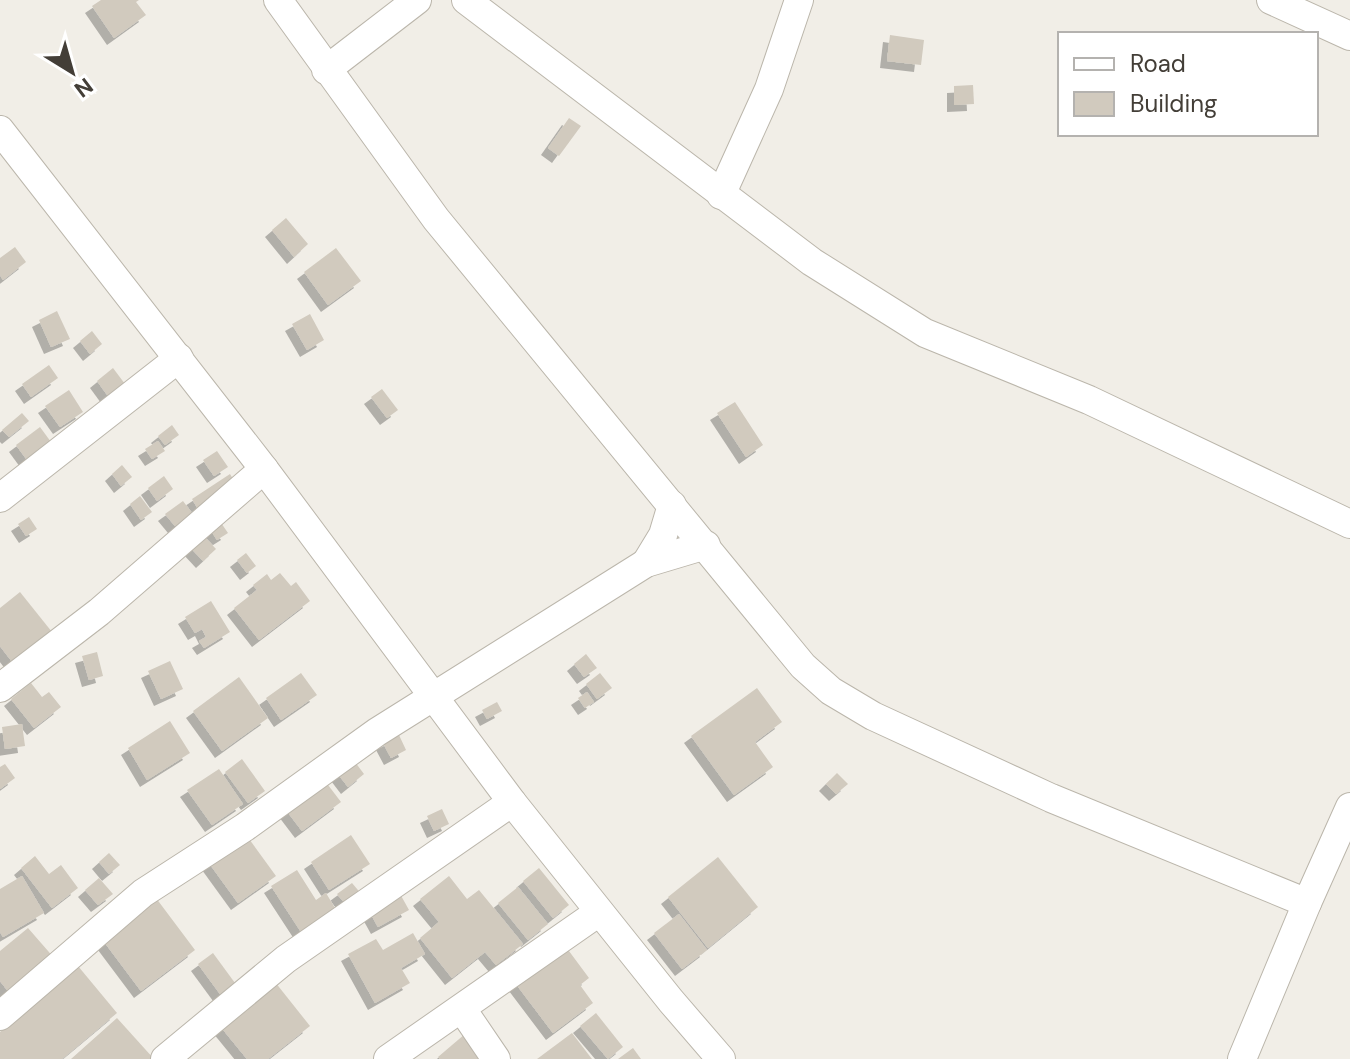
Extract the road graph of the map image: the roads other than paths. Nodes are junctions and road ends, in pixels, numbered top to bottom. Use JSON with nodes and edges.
{"nodes":[{"id":1,"x":278,"y":0,"type":"edge"},
{"id":2,"x":417,"y":0,"type":"edge"},
{"id":3,"x":466,"y":0,"type":"edge"},
{"id":4,"x":799,"y":0,"type":"edge"},
{"id":5,"x":1271,"y":0,"type":"edge"},
{"id":6,"x":1350,"y":36,"type":"edge"},
{"id":7,"x":326,"y":70,"type":"junction"},
{"id":8,"x":3,"y":141,"type":"edge"},
{"id":9,"x":721,"y":195,"type":"junction"},
{"id":10,"x":179,"y":358,"type":"junction"},
{"id":11,"x":264,"y":469,"type":"junction"},
{"id":12,"x":0,"y":498,"type":"edge"},
{"id":13,"x":672,"y":505,"type":"junction"},
{"id":14,"x":1350,"y":524,"type":"edge"},
{"id":15,"x":706,"y":545,"type":"junction"},
{"id":16,"x":646,"y":563,"type":"junction"},
{"id":17,"x":0,"y":688,"type":"edge"},
{"id":18,"x":434,"y":694,"type":"junction"},
{"id":19,"x":512,"y":802,"type":"junction"},
{"id":20,"x":1350,"y":807,"type":"edge"},
{"id":21,"x":1307,"y":903,"type":"junction"},
{"id":22,"x":599,"y":912,"type":"junction"},
{"id":23,"x":462,"y":1009,"type":"junction"},
{"id":24,"x":0,"y":1016,"type":"edge"},
{"id":25,"x":165,"y":1059,"type":"edge"},
{"id":26,"x":388,"y":1059,"type":"edge"},
{"id":27,"x":496,"y":1059,"type":"edge"},
{"id":28,"x":721,"y":1059,"type":"edge"},
{"id":29,"x":1242,"y":1059,"type":"edge"}],
"edges":[{"from":1,"to":7,"type":"street"},
{"from":2,"to":7,"type":"street"},
{"from":3,"to":9,"type":"street"},
{"from":4,"to":9,"type":"street"},
{"from":5,"to":6,"type":"street"},
{"from":7,"to":13,"type":"street"},
{"from":8,"to":10,"type":"street"},
{"from":9,"to":14,"type":"street"},
{"from":10,"to":11,"type":"street"},
{"from":10,"to":12,"type":"street"},
{"from":11,"to":17,"type":"street"},
{"from":11,"to":18,"type":"street"},
{"from":13,"to":15,"type":"street"},
{"from":13,"to":16,"type":"street"},
{"from":15,"to":16,"type":"street"},
{"from":15,"to":21,"type":"street"},
{"from":16,"to":18,"type":"street"},
{"from":18,"to":19,"type":"street"},
{"from":18,"to":24,"type":"street"},
{"from":19,"to":22,"type":"street"},
{"from":19,"to":25,"type":"street"},
{"from":20,"to":21,"type":"street"},
{"from":21,"to":29,"type":"street"},
{"from":22,"to":23,"type":"street"},
{"from":22,"to":28,"type":"street"},
{"from":23,"to":26,"type":"street"},
{"from":23,"to":27,"type":"street"}]}
